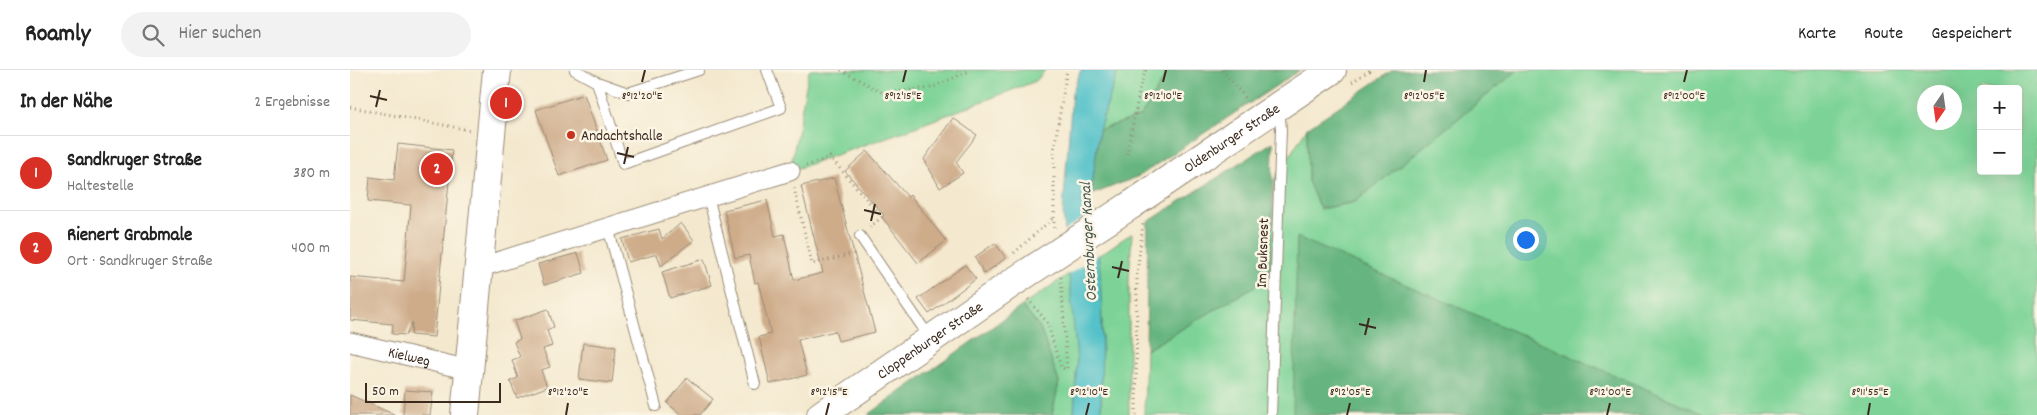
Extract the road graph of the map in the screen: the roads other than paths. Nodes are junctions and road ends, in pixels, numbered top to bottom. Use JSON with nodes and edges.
{"nodes":[{"id":1,"x":575,"y":70,"type":"edge"},
{"id":2,"x":699,"y":70,"type":"edge"},
{"id":3,"x":767,"y":70,"type":"edge"},
{"id":4,"x":1332,"y":70,"type":"edge"},
{"id":5,"x":496,"y":71,"type":"edge"},
{"id":6,"x":597,"y":82,"type":"junction"},
{"id":7,"x":1277,"y":99,"type":"junction"},
{"id":8,"x":790,"y":171,"type":"road end"},
{"id":9,"x":708,"y":196,"type":"junction"},
{"id":10,"x":608,"y":227,"type":"junction"},
{"id":11,"x":860,"y":236,"type":"road end"},
{"id":12,"x":1058,"y":253,"type":"joint"},
{"id":13,"x":478,"y":268,"type":"junction"},
{"id":14,"x":930,"y":338,"type":"junction"},
{"id":15,"x":350,"y":342,"type":"edge"},
{"id":16,"x":469,"y":370,"type":"junction"},
{"id":17,"x":755,"y":384,"type":"dead end"},
{"id":18,"x":656,"y":406,"type":"dead end"},
{"id":19,"x":465,"y":415,"type":"edge"},
{"id":20,"x":822,"y":415,"type":"edge"},
{"id":21,"x":1271,"y":415,"type":"edge"}],
"edges":[{"from":1,"to":6,"type":"lane"},
{"from":2,"to":6,"type":"lane"},
{"from":3,"to":6,"type":"lane"},
{"from":4,"to":7,"type":"main road","name":"Oldenburger Straße"},
{"from":5,"to":13,"type":"main road"},
{"from":7,"to":12,"type":"main road","name":"Oldenburger Straße","bridge":true},
{"from":7,"to":21,"type":"lane","name":"Im Buksnest"},
{"from":8,"to":9,"type":"street"},
{"from":9,"to":10,"type":"street"},
{"from":9,"to":17,"type":"lane"},
{"from":10,"to":13,"type":"street"},
{"from":10,"to":18,"type":"lane"},
{"from":11,"to":14,"type":"lane"},
{"from":12,"to":14,"type":"main road","name":"Cloppenburger Straße","bridge":true},
{"from":13,"to":16,"type":"main road"},
{"from":14,"to":20,"type":"main road","name":"Cloppenburger Straße"},
{"from":15,"to":16,"type":"street","name":"Kielweg"},
{"from":16,"to":19,"type":"main road"}]}
